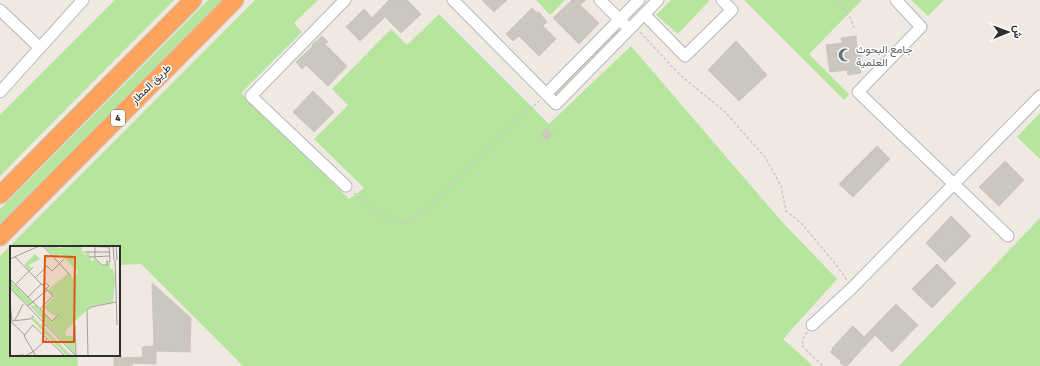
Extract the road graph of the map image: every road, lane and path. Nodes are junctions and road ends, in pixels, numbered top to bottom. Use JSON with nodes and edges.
{"nodes":[{"id":1,"x":83,"y":0,"type":"edge"},
{"id":2,"x":193,"y":0,"type":"edge"},
{"id":3,"x":235,"y":0,"type":"edge"},
{"id":4,"x":345,"y":0,"type":"edge"},
{"id":5,"x":453,"y":0,"type":"edge"},
{"id":6,"x":600,"y":0,"type":"edge"},
{"id":7,"x":639,"y":0,"type":"edge"},
{"id":8,"x":658,"y":0,"type":"edge"},
{"id":9,"x":722,"y":0,"type":"edge"},
{"id":10,"x":838,"y":0,"type":"edge"},
{"id":11,"x":896,"y":0,"type":"edge"},
{"id":12,"x":0,"y":10,"type":"edge"},
{"id":13,"x":644,"y":14,"type":"junction"},
{"id":14,"x":620,"y":19,"type":"junction"},
{"id":15,"x":631,"y":27,"type":"junction"},
{"id":16,"x":854,"y":28,"type":"dead end"},
{"id":17,"x":40,"y":48,"type":"junction"},
{"id":18,"x":0,"y":92,"type":"edge"},
{"id":19,"x":546,"y":94,"type":"junction"},
{"id":20,"x":1040,"y":96,"type":"edge"},
{"id":21,"x":954,"y":184,"type":"junction"},
{"id":22,"x":346,"y":186,"type":"joint"},
{"id":23,"x":0,"y":195,"type":"edge"},
{"id":24,"x":1008,"y":236,"type":"dead end"},
{"id":25,"x":0,"y":237,"type":"edge"},
{"id":26,"x":852,"y":288,"type":"junction"},
{"id":27,"x":812,"y":325,"type":"joint"},
{"id":28,"x":823,"y":366,"type":"edge"}],
"edges":[{"from":1,"to":17,"type":"street"},
{"from":2,"to":23,"type":"highway"},
{"from":3,"to":25,"type":"highway","name":"طريق المطار","number":"4"},
{"from":4,"to":22,"type":"street"},
{"from":5,"to":19,"type":"street"},
{"from":6,"to":14,"type":"street"},
{"from":7,"to":14,"type":"street"},
{"from":8,"to":13,"type":"street"},
{"from":9,"to":13,"type":"street"},
{"from":10,"to":16,"type":"path"},
{"from":11,"to":21,"type":"street"},
{"from":12,"to":17,"type":"street"},
{"from":13,"to":15,"type":"street"},
{"from":14,"to":15,"type":"street"},
{"from":14,"to":19,"type":"street"},
{"from":15,"to":19,"type":"street"},
{"from":15,"to":26,"type":"path"},
{"from":17,"to":18,"type":"street"},
{"from":19,"to":22,"type":"path"},
{"from":20,"to":21,"type":"street"},
{"from":21,"to":24,"type":"street"},
{"from":21,"to":26,"type":"street"},
{"from":26,"to":27,"type":"street"},
{"from":27,"to":28,"type":"path"}]}
